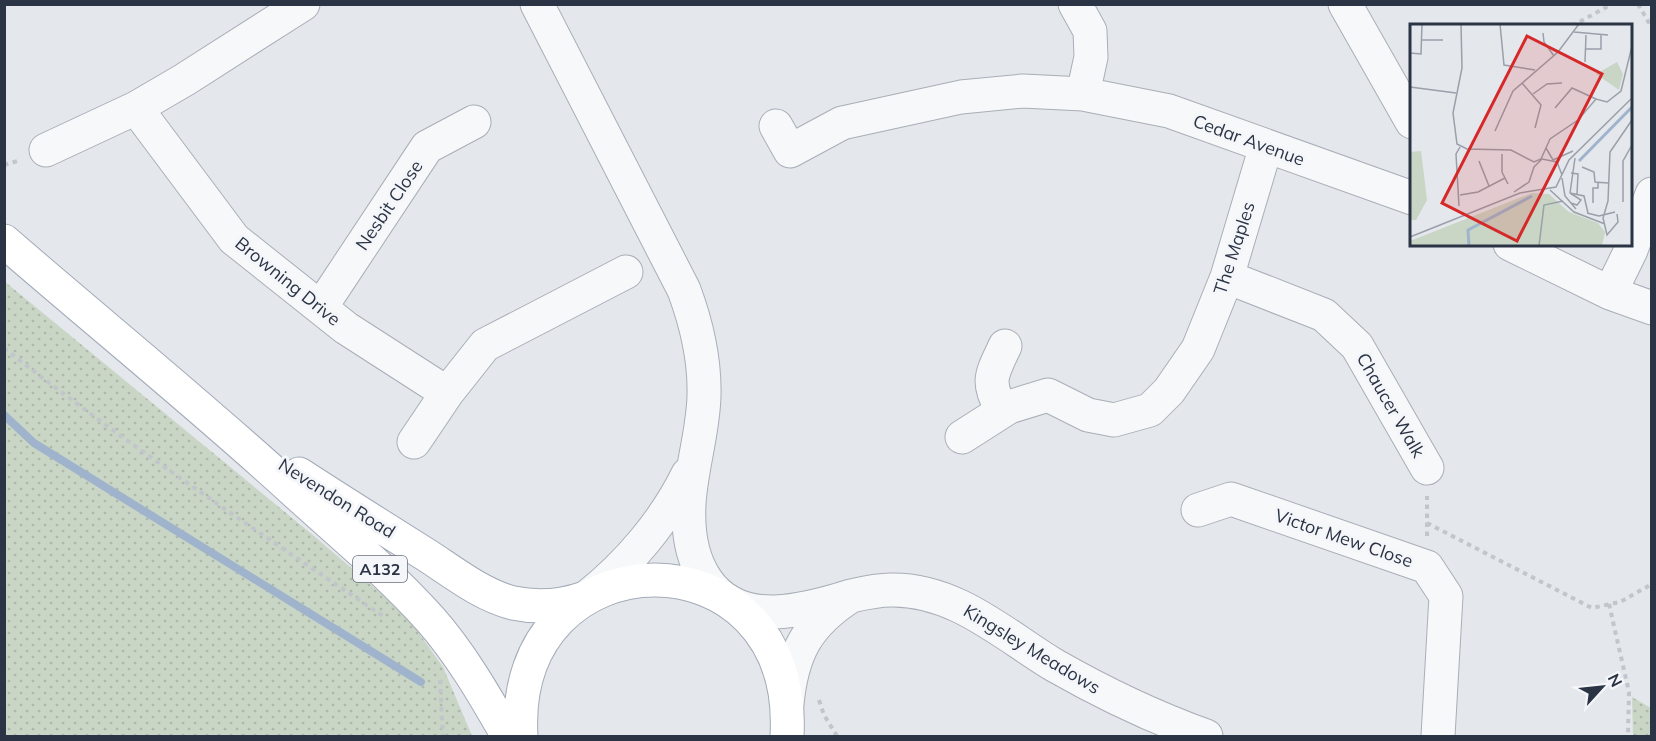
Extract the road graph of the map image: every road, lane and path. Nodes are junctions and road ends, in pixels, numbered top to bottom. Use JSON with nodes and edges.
{"nodes":[{"id":1,"x":303,"y":4,"type":"edge"},
{"id":2,"x":537,"y":4,"type":"edge"},
{"id":3,"x":1075,"y":4,"type":"edge"},
{"id":4,"x":1345,"y":4,"type":"edge"},
{"id":5,"x":1612,"y":4,"type":"edge"},
{"id":6,"x":1638,"y":4,"type":"edge"},
{"id":7,"x":1576,"y":24,"type":"edge"},
{"id":8,"x":1652,"y":28,"type":"edge"},
{"id":9,"x":1083,"y":94,"type":"junction"},
{"id":10,"x":136,"y":108,"type":"junction"},
{"id":11,"x":1410,"y":118,"type":"edge"},
{"id":12,"x":474,"y":122,"type":"dead end"},
{"id":13,"x":776,"y":126,"type":"dead end"},
{"id":14,"x":1266,"y":146,"type":"junction"},
{"id":15,"x":46,"y":150,"type":"dead end"},
{"id":16,"x":1652,"y":194,"type":"edge"},
{"id":17,"x":1410,"y":197,"type":"edge"},
{"id":18,"x":4,"y":241,"type":"edge"},
{"id":19,"x":1514,"y":246,"type":"edge"},
{"id":20,"x":626,"y":272,"type":"dead end"},
{"id":21,"x":1227,"y":277,"type":"junction"},
{"id":22,"x":1610,"y":293,"type":"junction"},
{"id":23,"x":321,"y":307,"type":"junction"},
{"id":24,"x":1652,"y":308,"type":"edge"},
{"id":25,"x":1005,"y":346,"type":"dead end"},
{"id":26,"x":4,"y":348,"type":"edge"},
{"id":27,"x":447,"y":393,"type":"junction"},
{"id":28,"x":1002,"y":411,"type":"junction"},
{"id":29,"x":223,"y":426,"type":"junction"},
{"id":30,"x":962,"y":437,"type":"dead end"},
{"id":31,"x":414,"y":442,"type":"dead end"},
{"id":32,"x":694,"y":457,"type":"junction"},
{"id":33,"x":1427,"y":468,"type":"joint"},
{"id":34,"x":1198,"y":510,"type":"dead end"},
{"id":35,"x":1427,"y":523,"type":"junction"},
{"id":36,"x":1427,"y":567,"type":"junction"},
{"id":37,"x":1652,"y":584,"type":"edge"},
{"id":38,"x":851,"y":596,"type":"junction"},
{"id":39,"x":587,"y":597,"type":"junction"},
{"id":40,"x":728,"y":603,"type":"junction"},
{"id":41,"x":1609,"y":604,"type":"junction"},
{"id":42,"x":389,"y":620,"type":"dead end"},
{"id":43,"x":817,"y":692,"type":"dead end"},
{"id":44,"x":440,"y":702,"type":"dead end"},
{"id":45,"x":787,"y":704,"type":"junction"},
{"id":46,"x":442,"y":736,"type":"edge"},
{"id":47,"x":508,"y":736,"type":"edge"},
{"id":48,"x":521,"y":736,"type":"edge"},
{"id":49,"x":787,"y":736,"type":"edge"},
{"id":50,"x":806,"y":736,"type":"edge"},
{"id":51,"x":837,"y":736,"type":"edge"},
{"id":52,"x":1206,"y":736,"type":"edge"},
{"id":53,"x":1438,"y":736,"type":"edge"},
{"id":54,"x":1628,"y":736,"type":"edge"}],
"edges":[{"from":1,"to":10,"type":"street"},
{"from":2,"to":32,"type":"street","name":"Nevendon Road"},
{"from":3,"to":9,"type":"street"},
{"from":4,"to":11,"type":"street"},
{"from":5,"to":7,"type":"path"},
{"from":6,"to":8,"type":"path"},
{"from":9,"to":13,"type":"street","name":"Cedar Avenue"},
{"from":9,"to":14,"type":"street","name":"Cedar Avenue"},
{"from":10,"to":15,"type":"street"},
{"from":10,"to":23,"type":"street","name":"Browning Drive"},
{"from":12,"to":23,"type":"street","name":"Nesbit Close"},
{"from":14,"to":17,"type":"street","name":"Cedar Avenue"},
{"from":14,"to":21,"type":"street","name":"The Maples"},
{"from":16,"to":22,"type":"street"},
{"from":18,"to":29,"type":"main road","name":"Nevendon Road","number":"A132"},
{"from":19,"to":22,"type":"street"},
{"from":20,"to":27,"type":"street"},
{"from":21,"to":28,"type":"street","name":"The Maples"},
{"from":21,"to":33,"type":"street","name":"Chaucer Walk"},
{"from":22,"to":24,"type":"street"},
{"from":23,"to":27,"type":"street","name":"Browning Drive"},
{"from":25,"to":28,"type":"street"},
{"from":26,"to":42,"type":"path"},
{"from":27,"to":31,"type":"street"},
{"from":28,"to":30,"type":"street","name":"The Maples"},
{"from":29,"to":39,"type":"main road","name":"Nevendon Road","number":"A132"},
{"from":29,"to":47,"type":"main road","name":"Nevendon Road","number":"A132"},
{"from":32,"to":39,"type":"street","name":"Nevendon Road"},
{"from":32,"to":40,"type":"street","name":"Nevendon Road"},
{"from":33,"to":35,"type":"path"},
{"from":34,"to":36,"type":"street","name":"Victor Mew Close"},
{"from":35,"to":36,"type":"path"},
{"from":35,"to":41,"type":"path"},
{"from":36,"to":53,"type":"street","name":"Victor Mew Close"},
{"from":37,"to":41,"type":"path"},
{"from":38,"to":40,"type":"street","name":"Kingsley Meadows"},
{"from":38,"to":45,"type":"street","name":"Kingsley Meadows"},
{"from":38,"to":52,"type":"street","name":"Kingsley Meadows"},
{"from":39,"to":40,"type":"main road","number":"A132"},
{"from":39,"to":48,"type":"main road","number":"A132"},
{"from":40,"to":45,"type":"main road","number":"A132"},
{"from":41,"to":54,"type":"path"},
{"from":43,"to":51,"type":"path"},
{"from":44,"to":46,"type":"path"},
{"from":45,"to":49,"type":"main road","number":"A132"},
{"from":45,"to":50,"type":"main road","number":"A132"}]}
